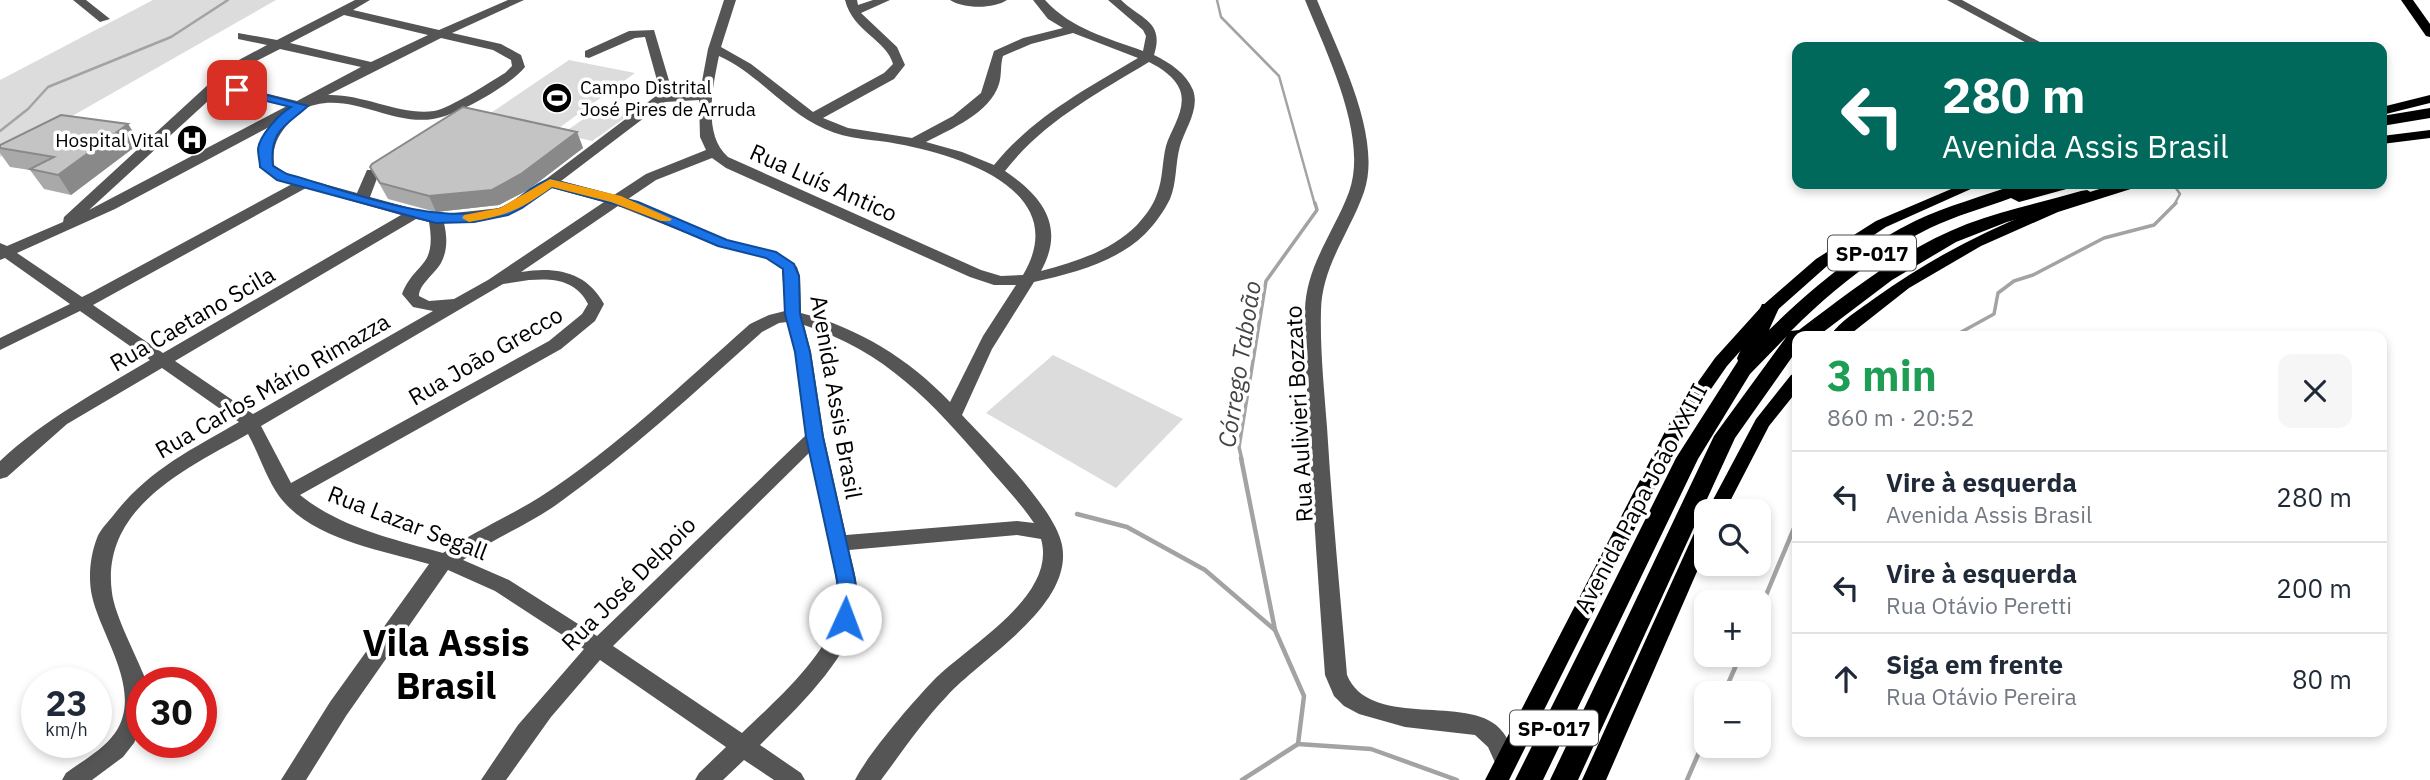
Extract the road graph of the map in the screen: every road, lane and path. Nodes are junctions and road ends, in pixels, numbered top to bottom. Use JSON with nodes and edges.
{"nodes":[{"id":1,"x":103,"y":0,"type":"edge"},
{"id":2,"x":364,"y":0,"type":"edge"},
{"id":3,"x":518,"y":0,"type":"edge"},
{"id":4,"x":730,"y":0,"type":"edge"},
{"id":5,"x":884,"y":0,"type":"edge"},
{"id":6,"x":956,"y":0,"type":"edge"},
{"id":7,"x":1001,"y":0,"type":"edge"},
{"id":8,"x":1039,"y":0,"type":"edge"},
{"id":9,"x":1114,"y":0,"type":"edge"},
{"id":10,"x":1311,"y":0,"type":"edge"},
{"id":11,"x":1953,"y":0,"type":"edge"},
{"id":12,"x":2407,"y":0,"type":"edge"},
{"id":13,"x":84,"y":4,"type":"edge"},
{"id":14,"x":852,"y":6,"type":"edge"},
{"id":15,"x":341,"y":12,"type":"junction"},
{"id":16,"x":104,"y":19,"type":"dead end"},
{"id":17,"x":1074,"y":29,"type":"junction"},
{"id":18,"x":440,"y":33,"type":"junction"},
{"id":19,"x":2430,"y":33,"type":"edge"},
{"id":20,"x":242,"y":36,"type":"dead end"},
{"id":21,"x":2033,"y":42,"type":"edge"},
{"id":22,"x":276,"y":44,"type":"junction"},
{"id":23,"x":589,"y":54,"type":"dead end"},
{"id":24,"x":714,"y":54,"type":"junction"},
{"id":25,"x":1147,"y":58,"type":"junction"},
{"id":26,"x":372,"y":66,"type":"junction"},
{"id":27,"x":216,"y":85,"type":"junction"},
{"id":28,"x":708,"y":95,"type":"junction"},
{"id":29,"x":662,"y":98,"type":"junction"},
{"id":30,"x":2430,"y":99,"type":"edge"},
{"id":31,"x":301,"y":106,"type":"junction"},
{"id":32,"x":2387,"y":110,"type":"edge"},
{"id":33,"x":2430,"y":113,"type":"edge"},
{"id":34,"x":2387,"y":120,"type":"edge"},
{"id":35,"x":818,"y":121,"type":"junction"},
{"id":36,"x":2430,"y":123,"type":"edge"},
{"id":37,"x":2387,"y":129,"type":"edge"},
{"id":38,"x":2430,"y":134,"type":"edge"},
{"id":39,"x":2387,"y":139,"type":"edge"},
{"id":40,"x":267,"y":141,"type":"junction"},
{"id":41,"x":913,"y":144,"type":"junction"},
{"id":42,"x":217,"y":150,"type":"junction"},
{"id":43,"x":713,"y":152,"type":"junction"},
{"id":44,"x":681,"y":165,"type":"junction"},
{"id":45,"x":731,"y":165,"type":"junction"},
{"id":46,"x":997,"y":171,"type":"junction"},
{"id":47,"x":372,"y":173,"type":"edge"},
{"id":48,"x":550,"y":183,"type":"junction"},
{"id":49,"x":303,"y":184,"type":"junction"},
{"id":50,"x":103,"y":187,"type":"junction"},
{"id":51,"x":147,"y":187,"type":"junction"},
{"id":52,"x":1962,"y":189,"type":"edge"},
{"id":53,"x":2018,"y":189,"type":"edge"},
{"id":54,"x":2047,"y":189,"type":"edge"},
{"id":55,"x":2112,"y":189,"type":"edge"},
{"id":56,"x":2087,"y":195,"type":"junction"},
{"id":57,"x":616,"y":199,"type":"junction"},
{"id":58,"x":90,"y":200,"type":"junction"},
{"id":59,"x":362,"y":200,"type":"junction"},
{"id":60,"x":110,"y":206,"type":"junction"},
{"id":61,"x":414,"y":214,"type":"junction"},
{"id":62,"x":436,"y":219,"type":"junction"},
{"id":63,"x":58,"y":230,"type":"junction"},
{"id":64,"x":2,"y":252,"type":"edge"},
{"id":65,"x":1026,"y":279,"type":"junction"},
{"id":66,"x":494,"y":283,"type":"junction"},
{"id":67,"x":459,"y":303,"type":"junction"},
{"id":68,"x":82,"y":305,"type":"junction"},
{"id":69,"x":1769,"y":308,"type":"junction"},
{"id":70,"x":795,"y":321,"type":"junction"},
{"id":71,"x":1804,"y":331,"type":"edge"},
{"id":72,"x":1811,"y":331,"type":"edge"},
{"id":73,"x":1844,"y":331,"type":"edge"},
{"id":74,"x":0,"y":345,"type":"edge"},
{"id":75,"x":1792,"y":345,"type":"edge"},
{"id":76,"x":165,"y":361,"type":"junction"},
{"id":77,"x":1742,"y":369,"type":"junction"},
{"id":78,"x":1792,"y":385,"type":"edge"},
{"id":79,"x":953,"y":415,"type":"junction"},
{"id":80,"x":252,"y":425,"type":"junction"},
{"id":81,"x":815,"y":437,"type":"junction"},
{"id":82,"x":0,"y":472,"type":"edge"},
{"id":83,"x":288,"y":493,"type":"junction"},
{"id":84,"x":1721,"y":499,"type":"edge"},
{"id":85,"x":1030,"y":505,"type":"junction"},
{"id":86,"x":1017,"y":528,"type":"junction"},
{"id":87,"x":1049,"y":533,"type":"junction"},
{"id":88,"x":839,"y":543,"type":"junction"},
{"id":89,"x":1694,"y":556,"type":"edge"},
{"id":90,"x":446,"y":560,"type":"junction"},
{"id":91,"x":599,"y":647,"type":"junction"},
{"id":92,"x":743,"y":746,"type":"junction"},
{"id":93,"x":1502,"y":771,"type":"edge"},
{"id":94,"x":74,"y":780,"type":"edge"},
{"id":95,"x":293,"y":780,"type":"edge"},
{"id":96,"x":493,"y":780,"type":"edge"},
{"id":97,"x":707,"y":780,"type":"edge"},
{"id":98,"x":793,"y":780,"type":"edge"},
{"id":99,"x":867,"y":780,"type":"edge"},
{"id":100,"x":1529,"y":780,"type":"edge"},
{"id":101,"x":1564,"y":780,"type":"edge"},
{"id":102,"x":1594,"y":780,"type":"edge"}],
"edges":[{"from":1,"to":13,"type":"street"},
{"from":2,"to":15,"type":"street"},
{"from":3,"to":18,"type":"street"},
{"from":4,"to":24,"type":"street"},
{"from":5,"to":14,"type":"street"},
{"from":6,"to":7,"type":"street"},
{"from":8,"to":17,"type":"street","name":"Rua Luís Antico"},
{"from":9,"to":25,"type":"street"},
{"from":10,"to":93,"type":"street","name":"Rua Aulivieri Bozzato"},
{"from":11,"to":21,"type":"street"},
{"from":12,"to":19,"type":"main road"},
{"from":13,"to":16,"type":"street"},
{"from":14,"to":35,"type":"street"},
{"from":15,"to":18,"type":"street"},
{"from":15,"to":22,"type":"street"},
{"from":17,"to":25,"type":"street","name":"Rua Luís Antico"},
{"from":17,"to":41,"type":"street"},
{"from":18,"to":26,"type":"street"},
{"from":18,"to":31,"type":"street"},
{"from":20,"to":22,"type":"street"},
{"from":22,"to":26,"type":"street"},
{"from":22,"to":27,"type":"street"},
{"from":23,"to":29,"type":"street"},
{"from":24,"to":28,"type":"street"},
{"from":24,"to":35,"type":"street"},
{"from":25,"to":46,"type":"street"},
{"from":25,"to":65,"type":"street","name":"Rua Luís Antico"},
{"from":26,"to":31,"type":"street"},
{"from":27,"to":31,"type":"street"},
{"from":27,"to":50,"type":"street"},
{"from":28,"to":29,"type":"street"},
{"from":28,"to":43,"type":"street"},
{"from":29,"to":48,"type":"street"},
{"from":30,"to":32,"type":"main road"},
{"from":31,"to":40,"type":"street"},
{"from":31,"to":42,"type":"street"},
{"from":33,"to":34,"type":"highway"},
{"from":35,"to":41,"type":"street"},
{"from":36,"to":37,"type":"highway"},
{"from":38,"to":39,"type":"main road"},
{"from":40,"to":42,"type":"street"},
{"from":40,"to":49,"type":"street"},
{"from":41,"to":46,"type":"street"},
{"from":42,"to":51,"type":"street"},
{"from":43,"to":44,"type":"street","name":"Rua Carlos Mário Rimazza"},
{"from":43,"to":45,"type":"street","name":"Rua Luís Antico"},
{"from":44,"to":45,"type":"street"},
{"from":44,"to":57,"type":"street","name":"Rua Carlos Mário Rimazza"},
{"from":45,"to":65,"type":"street","name":"Rua Luís Antico"},
{"from":46,"to":65,"type":"street"},
{"from":47,"to":59,"type":"street"},
{"from":48,"to":57,"type":"street","name":"Avenida Assis Brasil"},
{"from":48,"to":62,"type":"street"},
{"from":49,"to":59,"type":"street"},
{"from":49,"to":68,"type":"street"},
{"from":50,"to":51,"type":"street"},
{"from":50,"to":58,"type":"street"},
{"from":51,"to":60,"type":"street"},
{"from":52,"to":69,"type":"main road","name":"Avenida Papa João XXIII"},
{"from":53,"to":77,"type":"highway","name":"Avenida Papa João XXIII","number":"SP-017"},
{"from":54,"to":71,"type":"highway","name":"Avenida Papa João XXIII","number":"SP-017"},
{"from":55,"to":56,"type":"main road"},
{"from":56,"to":72,"type":"highway"},
{"from":56,"to":73,"type":"main road"},
{"from":57,"to":66,"type":"street","name":"Rua Carlos Mário Rimazza"},
{"from":57,"to":70,"type":"street","name":"Avenida Assis Brasil"},
{"from":58,"to":60,"type":"street"},
{"from":58,"to":63,"type":"street"},
{"from":59,"to":61,"type":"street"},
{"from":60,"to":63,"type":"street"},
{"from":61,"to":62,"type":"street"},
{"from":61,"to":76,"type":"street","name":"Rua Caetano Scila"},
{"from":62,"to":67,"type":"street"},
{"from":63,"to":64,"type":"street"},
{"from":64,"to":68,"type":"street","name":"Rua Lazar Segall"},
{"from":65,"to":79,"type":"street"},
{"from":66,"to":67,"type":"street","name":"Rua Carlos Mário Rimazza"},
{"from":66,"to":83,"type":"street","name":"Rua João Grecco"},
{"from":67,"to":80,"type":"street","name":"Rua Carlos Mário Rimazza"},
{"from":68,"to":74,"type":"street"},
{"from":68,"to":76,"type":"street","name":"Rua Lazar Segall"},
{"from":69,"to":77,"type":"highway"},
{"from":69,"to":93,"type":"main road","name":"Avenida Papa João XXIII"},
{"from":70,"to":79,"type":"street"},
{"from":70,"to":81,"type":"street","name":"Avenida Assis Brasil"},
{"from":70,"to":90,"type":"street"},
{"from":75,"to":101,"type":"highway","name":"Avenida Papa João XXIII","number":"SP-017"},
{"from":76,"to":80,"type":"street","name":"Rua Lazar Segall"},
{"from":76,"to":82,"type":"street","name":"Rua Caetano Scila"},
{"from":77,"to":100,"type":"highway","name":"Avenida Papa João XXIII","number":"SP-017"},
{"from":78,"to":84,"type":"main road"},
{"from":79,"to":85,"type":"street"},
{"from":80,"to":83,"type":"street","name":"Rua Lazar Segall"},
{"from":80,"to":94,"type":"street","name":"Rua Carlos Mário Rimazza"},
{"from":81,"to":88,"type":"street","name":"Avenida Assis Brasil"},
{"from":81,"to":91,"type":"street","name":"Rua José Delpoio"},
{"from":83,"to":90,"type":"street","name":"Rua Lazar Segall"},
{"from":85,"to":86,"type":"street"},
{"from":85,"to":87,"type":"street"},
{"from":86,"to":87,"type":"street"},
{"from":86,"to":88,"type":"street"},
{"from":87,"to":99,"type":"street"},
{"from":88,"to":92,"type":"street","name":"Avenida Assis Brasil"},
{"from":89,"to":102,"type":"main road"},
{"from":90,"to":91,"type":"street","name":"Rua Lazar Segall"},
{"from":90,"to":95,"type":"street"},
{"from":91,"to":92,"type":"street","name":"Rua Lazar Segall"},
{"from":91,"to":96,"type":"street","name":"Rua José Delpoio"},
{"from":92,"to":97,"type":"street","name":"Avenida Assis Brasil"},
{"from":92,"to":98,"type":"street","name":"Rua Lazar Segall"}]}
